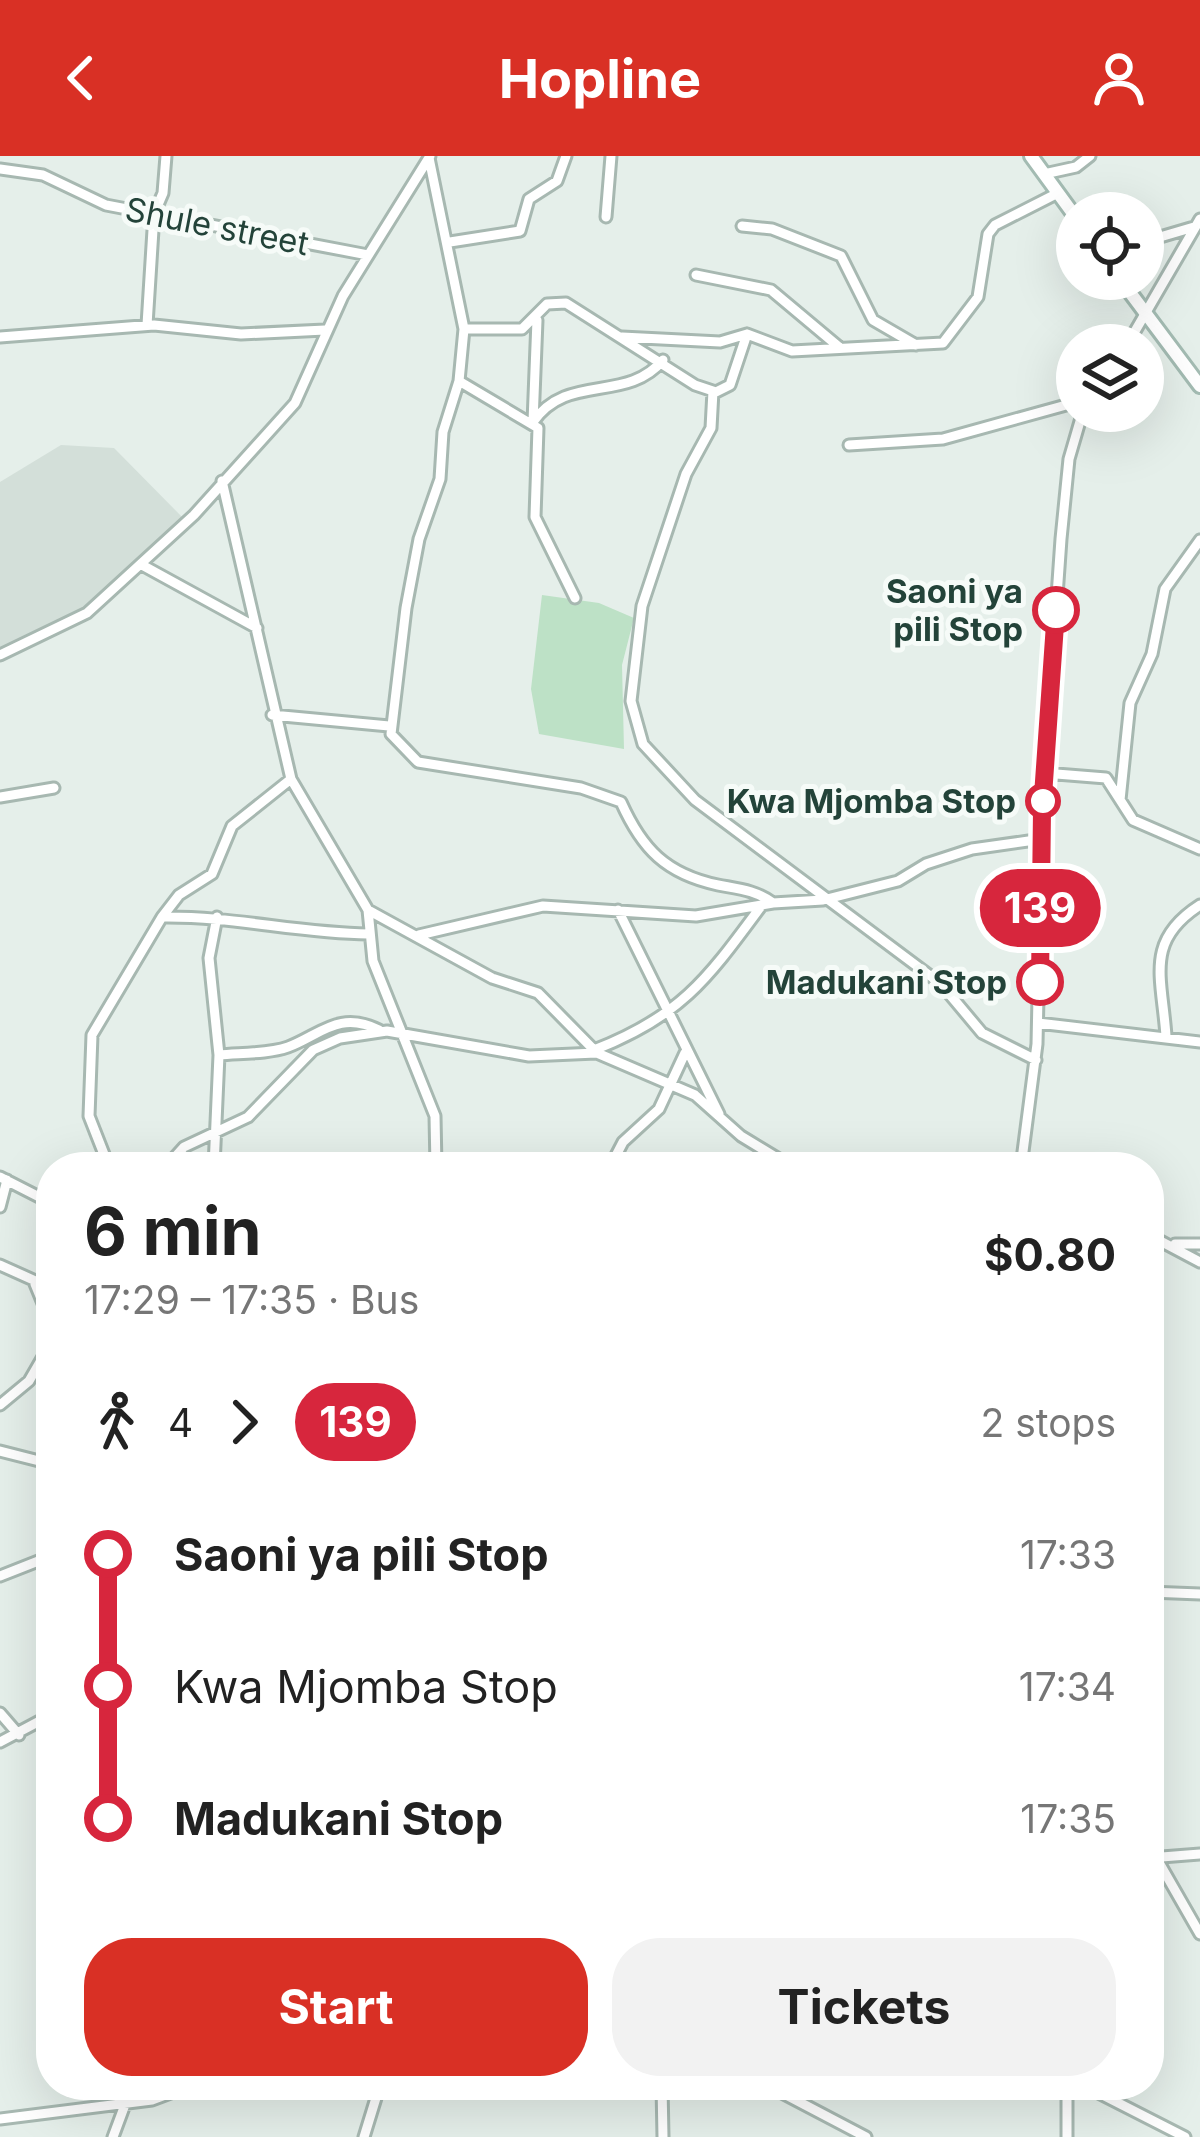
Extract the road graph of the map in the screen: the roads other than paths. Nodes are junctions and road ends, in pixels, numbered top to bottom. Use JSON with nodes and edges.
{"nodes":[{"id":1,"x":166,"y":156,"type":"edge"},
{"id":2,"x":566,"y":156,"type":"edge"},
{"id":3,"x":610,"y":156,"type":"edge"},
{"id":4,"x":1031,"y":156,"type":"edge"},
{"id":5,"x":1090,"y":156,"type":"edge"},
{"id":6,"x":429,"y":157,"type":"edge"},
{"id":7,"x":0,"y":169,"type":"edge"},
{"id":8,"x":1043,"y":174,"type":"junction"},
{"id":9,"x":1057,"y":192,"type":"edge"},
{"id":10,"x":1056,"y":194,"type":"edge"},
{"id":11,"x":154,"y":214,"type":"junction"},
{"id":12,"x":606,"y":217,"type":"dead end"},
{"id":13,"x":1197,"y":223,"type":"edge"},
{"id":14,"x":742,"y":226,"type":"dead end"},
{"id":15,"x":1164,"y":235,"type":"edge"},
{"id":16,"x":450,"y":242,"type":"junction"},
{"id":17,"x":368,"y":255,"type":"junction"},
{"id":18,"x":696,"y":275,"type":"dead end"},
{"id":19,"x":1136,"y":300,"type":"edge"},
{"id":20,"x":1148,"y":315,"type":"junction"},
{"id":21,"x":537,"y":320,"type":"junction"},
{"id":22,"x":1142,"y":324,"type":"edge"},
{"id":23,"x":147,"y":325,"type":"junction"},
{"id":24,"x":464,"y":329,"type":"junction"},
{"id":25,"x":325,"y":330,"type":"junction"},
{"id":26,"x":747,"y":334,"type":"junction"},
{"id":27,"x":0,"y":337,"type":"edge"},
{"id":28,"x":620,"y":337,"type":"junction"},
{"id":29,"x":916,"y":345,"type":"junction"},
{"id":30,"x":838,"y":346,"type":"junction"},
{"id":31,"x":663,"y":360,"type":"junction"},
{"id":32,"x":459,"y":381,"type":"junction"},
{"id":33,"x":1200,"y":386,"type":"edge"},
{"id":34,"x":713,"y":392,"type":"junction"},
{"id":35,"x":1056,"y":408,"type":"edge"},
{"id":36,"x":533,"y":422,"type":"junction"},
{"id":37,"x":1077,"y":432,"type":"edge"},
{"id":38,"x":849,"y":445,"type":"dead end"},
{"id":39,"x":222,"y":482,"type":"junction"},
{"id":40,"x":1200,"y":541,"type":"edge"},
{"id":41,"x":142,"y":565,"type":"junction"},
{"id":42,"x":575,"y":598,"type":"dead end"},
{"id":43,"x":256,"y":628,"type":"junction"},
{"id":44,"x":0,"y":656,"type":"edge"},
{"id":45,"x":272,"y":715,"type":"junction"},
{"id":46,"x":389,"y":726,"type":"junction"},
{"id":47,"x":1044,"y":773,"type":"junction"},
{"id":48,"x":291,"y":779,"type":"junction"},
{"id":49,"x":54,"y":788,"type":"dead end"},
{"id":50,"x":0,"y":797,"type":"edge"},
{"id":51,"x":1120,"y":800,"type":"junction"},
{"id":52,"x":1042,"y":839,"type":"junction"},
{"id":53,"x":1200,"y":849,"type":"edge"},
{"id":54,"x":824,"y":900,"type":"junction"},
{"id":55,"x":768,"y":904,"type":"junction"},
{"id":56,"x":1200,"y":905,"type":"edge"},
{"id":57,"x":368,"y":910,"type":"junction"},
{"id":58,"x":618,"y":910,"type":"junction"},
{"id":59,"x":162,"y":916,"type":"junction"},
{"id":60,"x":218,"y":917,"type":"junction"},
{"id":61,"x":368,"y":934,"type":"junction"},
{"id":62,"x":419,"y":935,"type":"junction"},
{"id":63,"x":665,"y":1012,"type":"junction"},
{"id":64,"x":1038,"y":1023,"type":"junction"},
{"id":65,"x":382,"y":1032,"type":"junction"},
{"id":66,"x":398,"y":1032,"type":"junction"},
{"id":67,"x":1166,"y":1036,"type":"junction"},
{"id":68,"x":1200,"y":1042,"type":"edge"},
{"id":69,"x":595,"y":1051,"type":"junction"},
{"id":70,"x":685,"y":1053,"type":"junction"},
{"id":71,"x":219,"y":1055,"type":"junction"},
{"id":72,"x":1036,"y":1060,"type":"junction"},
{"id":73,"x":669,"y":1088,"type":"junction"},
{"id":74,"x":724,"y":1121,"type":"junction"},
{"id":75,"x":215,"y":1136,"type":"junction"},
{"id":76,"x":103,"y":1152,"type":"edge"},
{"id":77,"x":180,"y":1152,"type":"edge"},
{"id":78,"x":214,"y":1152,"type":"edge"},
{"id":79,"x":436,"y":1152,"type":"edge"},
{"id":80,"x":618,"y":1152,"type":"edge"},
{"id":81,"x":770,"y":1152,"type":"edge"},
{"id":82,"x":1023,"y":1152,"type":"edge"},
{"id":83,"x":3,"y":1179,"type":"edge"},
{"id":84,"x":36,"y":1196,"type":"edge"},
{"id":85,"x":0,"y":1207,"type":"edge"},
{"id":86,"x":1164,"y":1240,"type":"edge"},
{"id":87,"x":1174,"y":1244,"type":"junction"},
{"id":88,"x":1200,"y":1244,"type":"edge"},
{"id":89,"x":1200,"y":1262,"type":"edge"},
{"id":90,"x":0,"y":1265,"type":"edge"},
{"id":91,"x":35,"y":1284,"type":"edge"},
{"id":92,"x":36,"y":1369,"type":"edge"},
{"id":93,"x":0,"y":1405,"type":"edge"},
{"id":94,"x":0,"y":1451,"type":"edge"},
{"id":95,"x":36,"y":1460,"type":"edge"},
{"id":96,"x":36,"y":1562,"type":"edge"},
{"id":97,"x":0,"y":1576,"type":"edge"},
{"id":98,"x":1164,"y":1593,"type":"edge"},
{"id":99,"x":1200,"y":1594,"type":"edge"},
{"id":100,"x":0,"y":1713,"type":"edge"},
{"id":101,"x":36,"y":1724,"type":"edge"},
{"id":102,"x":19,"y":1735,"type":"junction"},
{"id":103,"x":0,"y":1742,"type":"edge"},
{"id":104,"x":1200,"y":1855,"type":"edge"},
{"id":105,"x":1164,"y":1858,"type":"edge"},
{"id":106,"x":1164,"y":1877,"type":"edge"},
{"id":107,"x":1200,"y":1934,"type":"edge"},
{"id":108,"x":154,"y":2100,"type":"edge"},
{"id":109,"x":375,"y":2100,"type":"edge"},
{"id":110,"x":662,"y":2100,"type":"edge"},
{"id":111,"x":796,"y":2100,"type":"edge"},
{"id":112,"x":1067,"y":2100,"type":"edge"},
{"id":113,"x":1112,"y":2100,"type":"edge"},
{"id":114,"x":126,"y":2102,"type":"junction"},
{"id":115,"x":0,"y":2119,"type":"edge"},
{"id":116,"x":113,"y":2137,"type":"edge"},
{"id":117,"x":364,"y":2137,"type":"edge"},
{"id":118,"x":662,"y":2137,"type":"edge"},
{"id":119,"x":866,"y":2137,"type":"edge"},
{"id":120,"x":1067,"y":2137,"type":"edge"},
{"id":121,"x":1185,"y":2137,"type":"edge"}],
"edges":[{"from":1,"to":11,"type":"street"},
{"from":2,"to":16,"type":"street"},
{"from":3,"to":12,"type":"street"},
{"from":4,"to":8,"type":"street"},
{"from":5,"to":8,"type":"street"},
{"from":6,"to":16,"type":"street"},
{"from":6,"to":17,"type":"street"},
{"from":7,"to":11,"type":"street","name":"Shule street"},
{"from":8,"to":9,"type":"street"},
{"from":10,"to":29,"type":"street"},
{"from":11,"to":17,"type":"street","name":"Shule street"},
{"from":11,"to":23,"type":"street"},
{"from":13,"to":15,"type":"street"},
{"from":13,"to":20,"type":"street"},
{"from":14,"to":29,"type":"street"},
{"from":16,"to":24,"type":"street"},
{"from":17,"to":25,"type":"street"},
{"from":18,"to":30,"type":"street"},
{"from":19,"to":20,"type":"street"},
{"from":20,"to":22,"type":"street"},
{"from":20,"to":33,"type":"street"},
{"from":21,"to":24,"type":"street"},
{"from":21,"to":28,"type":"street"},
{"from":21,"to":36,"type":"street"},
{"from":23,"to":25,"type":"street"},
{"from":23,"to":27,"type":"street"},
{"from":24,"to":32,"type":"street"},
{"from":25,"to":39,"type":"street"},
{"from":26,"to":28,"type":"street"},
{"from":26,"to":30,"type":"street"},
{"from":26,"to":34,"type":"street"},
{"from":28,"to":31,"type":"street"},
{"from":29,"to":30,"type":"street"},
{"from":31,"to":34,"type":"street"},
{"from":31,"to":36,"type":"street"},
{"from":32,"to":36,"type":"street"},
{"from":32,"to":46,"type":"street"},
{"from":34,"to":54,"type":"street"},
{"from":35,"to":38,"type":"street"},
{"from":36,"to":42,"type":"street"},
{"from":37,"to":47,"type":"street"},
{"from":39,"to":41,"type":"street"},
{"from":39,"to":43,"type":"street"},
{"from":40,"to":51,"type":"street"},
{"from":41,"to":43,"type":"street"},
{"from":41,"to":44,"type":"street"},
{"from":43,"to":45,"type":"street"},
{"from":45,"to":46,"type":"street"},
{"from":45,"to":48,"type":"street"},
{"from":46,"to":55,"type":"street"},
{"from":47,"to":51,"type":"street"},
{"from":47,"to":52,"type":"street"},
{"from":48,"to":57,"type":"street"},
{"from":48,"to":59,"type":"street"},
{"from":49,"to":50,"type":"street"},
{"from":51,"to":53,"type":"street"},
{"from":52,"to":54,"type":"street"},
{"from":52,"to":64,"type":"street"},
{"from":54,"to":55,"type":"street"},
{"from":54,"to":72,"type":"street"},
{"from":55,"to":58,"type":"street"},
{"from":55,"to":63,"type":"street"},
{"from":56,"to":67,"type":"street"},
{"from":57,"to":61,"type":"street"},
{"from":57,"to":62,"type":"street"},
{"from":58,"to":62,"type":"street"},
{"from":58,"to":63,"type":"street"},
{"from":59,"to":60,"type":"street"},
{"from":59,"to":76,"type":"street"},
{"from":60,"to":61,"type":"street"},
{"from":60,"to":71,"type":"street"},
{"from":61,"to":66,"type":"street"},
{"from":62,"to":69,"type":"street"},
{"from":63,"to":69,"type":"street"},
{"from":63,"to":70,"type":"street"},
{"from":64,"to":67,"type":"street"},
{"from":64,"to":72,"type":"street"},
{"from":65,"to":66,"type":"street"},
{"from":65,"to":71,"type":"street"},
{"from":65,"to":75,"type":"street"},
{"from":66,"to":69,"type":"street"},
{"from":66,"to":79,"type":"street"},
{"from":67,"to":68,"type":"street"},
{"from":69,"to":73,"type":"street"},
{"from":70,"to":73,"type":"street"},
{"from":70,"to":74,"type":"street"},
{"from":71,"to":75,"type":"street"},
{"from":72,"to":82,"type":"street"},
{"from":73,"to":74,"type":"street"},
{"from":73,"to":80,"type":"street"},
{"from":74,"to":81,"type":"street"},
{"from":75,"to":77,"type":"street"},
{"from":75,"to":78,"type":"street"},
{"from":83,"to":84,"type":"street"},
{"from":83,"to":85,"type":"street"},
{"from":86,"to":87,"type":"street"},
{"from":87,"to":88,"type":"street"},
{"from":87,"to":89,"type":"street"},
{"from":90,"to":91,"type":"street"},
{"from":92,"to":93,"type":"street"},
{"from":94,"to":95,"type":"street"},
{"from":96,"to":97,"type":"street"},
{"from":98,"to":99,"type":"street"},
{"from":100,"to":102,"type":"street"},
{"from":101,"to":102,"type":"street"},
{"from":102,"to":103,"type":"street"},
{"from":104,"to":105,"type":"street"},
{"from":106,"to":107,"type":"street"},
{"from":108,"to":114,"type":"street"},
{"from":109,"to":117,"type":"street"},
{"from":110,"to":118,"type":"street"},
{"from":111,"to":119,"type":"street"},
{"from":112,"to":120,"type":"street"},
{"from":113,"to":121,"type":"street"},
{"from":114,"to":115,"type":"street"},
{"from":114,"to":116,"type":"street"}]}
